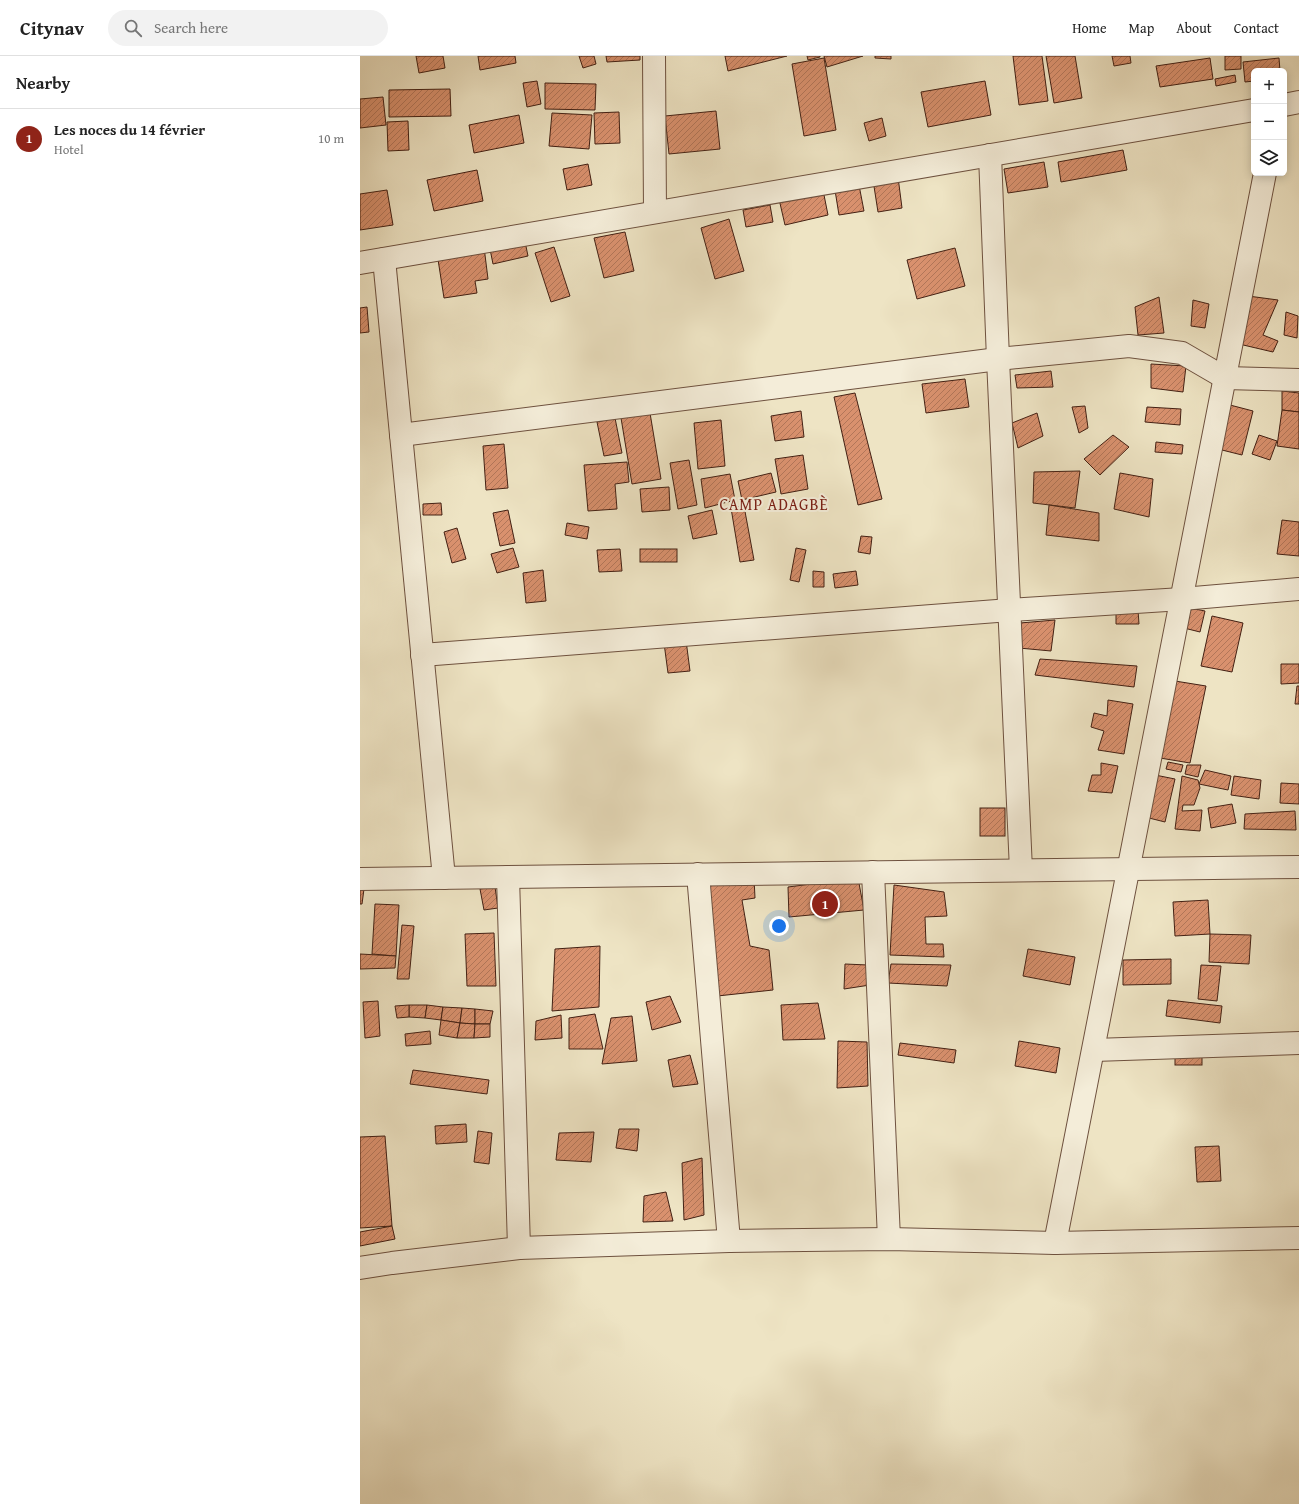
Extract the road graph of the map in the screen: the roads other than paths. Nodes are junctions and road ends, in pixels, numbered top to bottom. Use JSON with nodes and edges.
{"nodes":[{"id":1,"x":654,"y":56,"type":"edge"},
{"id":2,"x":1299,"y":102,"type":"edge"},
{"id":3,"x":1287,"y":104,"type":"edge"},
{"id":4,"x":1251,"y":111,"type":"edge"},
{"id":5,"x":990,"y":155,"type":"junction"},
{"id":6,"x":1264,"y":176,"type":"edge"},
{"id":7,"x":655,"y":212,"type":"junction"},
{"id":8,"x":384,"y":259,"type":"junction"},
{"id":9,"x":360,"y":263,"type":"edge"},
{"id":10,"x":998,"y":359,"type":"junction"},
{"id":11,"x":1225,"y":378,"type":"junction"},
{"id":12,"x":1299,"y":380,"type":"edge"},
{"id":13,"x":401,"y":435,"type":"junction"},
{"id":14,"x":1299,"y":589,"type":"edge"},
{"id":15,"x":1182,"y":599,"type":"junction"},
{"id":16,"x":1010,"y":610,"type":"junction"},
{"id":17,"x":422,"y":655,"type":"junction"},
{"id":18,"x":1299,"y":867,"type":"edge"},
{"id":19,"x":1130,"y":869,"type":"junction"},
{"id":20,"x":1021,"y":870,"type":"junction"},
{"id":21,"x":873,"y":872,"type":"junction"},
{"id":22,"x":698,"y":874,"type":"junction"},
{"id":23,"x":508,"y":877,"type":"junction"},
{"id":24,"x":444,"y":878,"type":"junction"},
{"id":25,"x":360,"y":879,"type":"edge"},
{"id":26,"x":1299,"y":1043,"type":"edge"},
{"id":27,"x":1094,"y":1050,"type":"junction"},
{"id":28,"x":1299,"y":1238,"type":"edge"},
{"id":29,"x":889,"y":1239,"type":"junction"},
{"id":30,"x":729,"y":1240,"type":"junction"},
{"id":31,"x":1056,"y":1243,"type":"junction"},
{"id":32,"x":519,"y":1248,"type":"junction"},
{"id":33,"x":360,"y":1268,"type":"edge"}],
"edges":[{"from":1,"to":7,"type":"street"},
{"from":2,"to":3,"type":"street"},
{"from":4,"to":5,"type":"street"},
{"from":5,"to":7,"type":"street"},
{"from":5,"to":10,"type":"street"},
{"from":6,"to":11,"type":"street"},
{"from":7,"to":8,"type":"street"},
{"from":8,"to":9,"type":"street"},
{"from":8,"to":13,"type":"street"},
{"from":10,"to":11,"type":"street"},
{"from":10,"to":13,"type":"street"},
{"from":10,"to":16,"type":"street"},
{"from":11,"to":12,"type":"street"},
{"from":11,"to":15,"type":"street"},
{"from":13,"to":17,"type":"street"},
{"from":14,"to":15,"type":"street"},
{"from":15,"to":16,"type":"street"},
{"from":15,"to":19,"type":"street"},
{"from":16,"to":17,"type":"street"},
{"from":16,"to":20,"type":"street"},
{"from":17,"to":24,"type":"street"},
{"from":18,"to":19,"type":"street"},
{"from":19,"to":20,"type":"street"},
{"from":19,"to":27,"type":"street"},
{"from":20,"to":21,"type":"street"},
{"from":21,"to":22,"type":"street"},
{"from":21,"to":29,"type":"street"},
{"from":22,"to":23,"type":"street"},
{"from":22,"to":30,"type":"street"},
{"from":23,"to":24,"type":"street"},
{"from":23,"to":32,"type":"street"},
{"from":24,"to":25,"type":"street"},
{"from":26,"to":27,"type":"street"},
{"from":27,"to":31,"type":"street"},
{"from":28,"to":31,"type":"street"},
{"from":29,"to":30,"type":"street"},
{"from":29,"to":31,"type":"street"},
{"from":30,"to":32,"type":"street"},
{"from":32,"to":33,"type":"street"}]}
